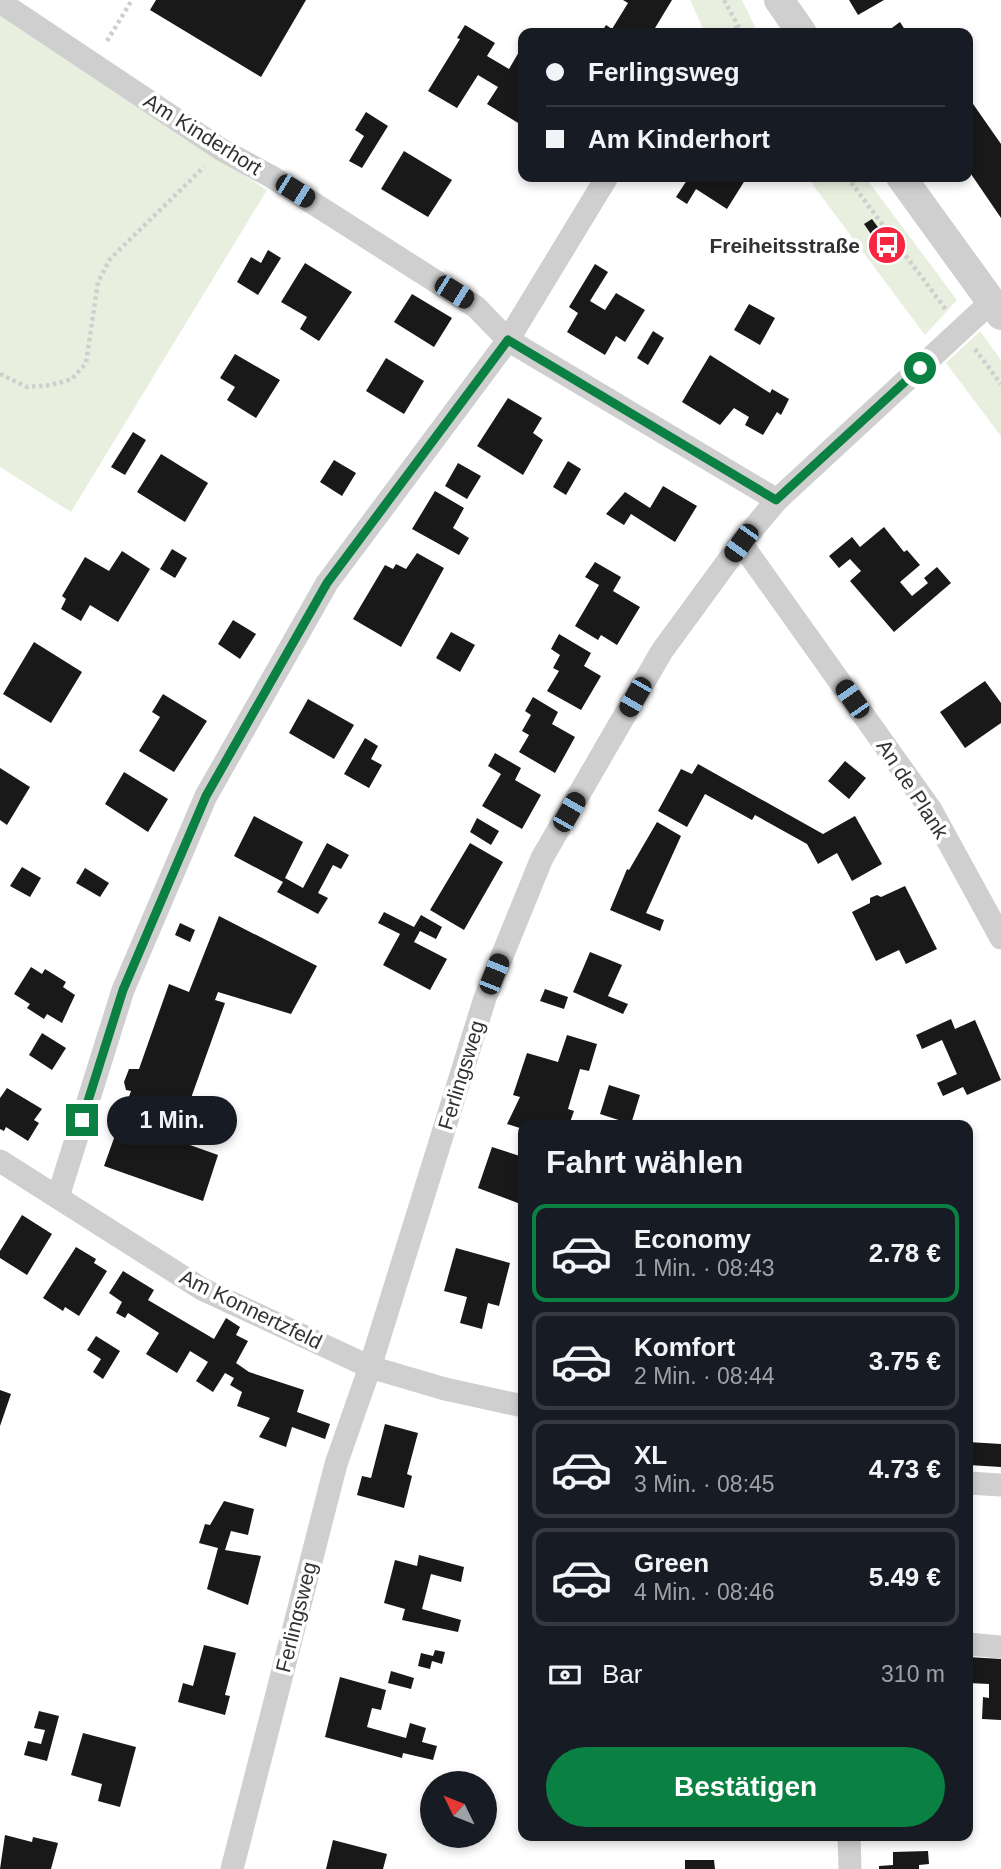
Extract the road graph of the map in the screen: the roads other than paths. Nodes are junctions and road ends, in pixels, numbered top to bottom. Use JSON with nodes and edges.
{"nodes":[{"id":1,"x":779,"y":0,"type":"edge"},
{"id":2,"x":0,"y":2,"type":"edge"},
{"id":3,"x":799,"y":28,"type":"edge"},
{"id":4,"x":604,"y":182,"type":"edge"},
{"id":5,"x":905,"y":182,"type":"edge"},
{"id":6,"x":996,"y":309,"type":"edge"},
{"id":7,"x":508,"y":340,"type":"junction"},
{"id":8,"x":776,"y":500,"type":"junction"},
{"id":9,"x":741,"y":543,"type":"junction"},
{"id":10,"x":1001,"y":938,"type":"edge"},
{"id":11,"x":0,"y":1161,"type":"edge"},
{"id":12,"x":58,"y":1197,"type":"junction"},
{"id":13,"x":370,"y":1367,"type":"junction"},
{"id":14,"x":518,"y":1405,"type":"edge"},
{"id":15,"x":973,"y":1483,"type":"edge"},
{"id":16,"x":1001,"y":1485,"type":"edge"},
{"id":17,"x":973,"y":1644,"type":"edge"},
{"id":18,"x":1001,"y":1647,"type":"edge"},
{"id":19,"x":849,"y":1841,"type":"edge"},
{"id":20,"x":232,"y":1869,"type":"edge"},
{"id":21,"x":850,"y":1869,"type":"edge"}],
"edges":[{"from":1,"to":3,"type":"street"},
{"from":2,"to":7,"type":"street","name":"Am Kinderhort"},
{"from":4,"to":7,"type":"street"},
{"from":5,"to":6,"type":"street"},
{"from":6,"to":8,"type":"street","name":"Ferlingsweg"},
{"from":7,"to":8,"type":"street"},
{"from":7,"to":12,"type":"street"},
{"from":8,"to":9,"type":"street","name":"Ferlingsweg"},
{"from":9,"to":10,"type":"street","name":"An de Plank"},
{"from":9,"to":13,"type":"street","name":"Ferlingsweg"},
{"from":11,"to":12,"type":"street","name":"Am Konnertzfeld"},
{"from":12,"to":13,"type":"street","name":"Am Konnertzfeld"},
{"from":13,"to":14,"type":"street","name":"Am Konnertzfeld"},
{"from":13,"to":20,"type":"street","name":"Ferlingsweg"},
{"from":15,"to":16,"type":"street"},
{"from":17,"to":18,"type":"street"},
{"from":19,"to":21,"type":"street"}]}
